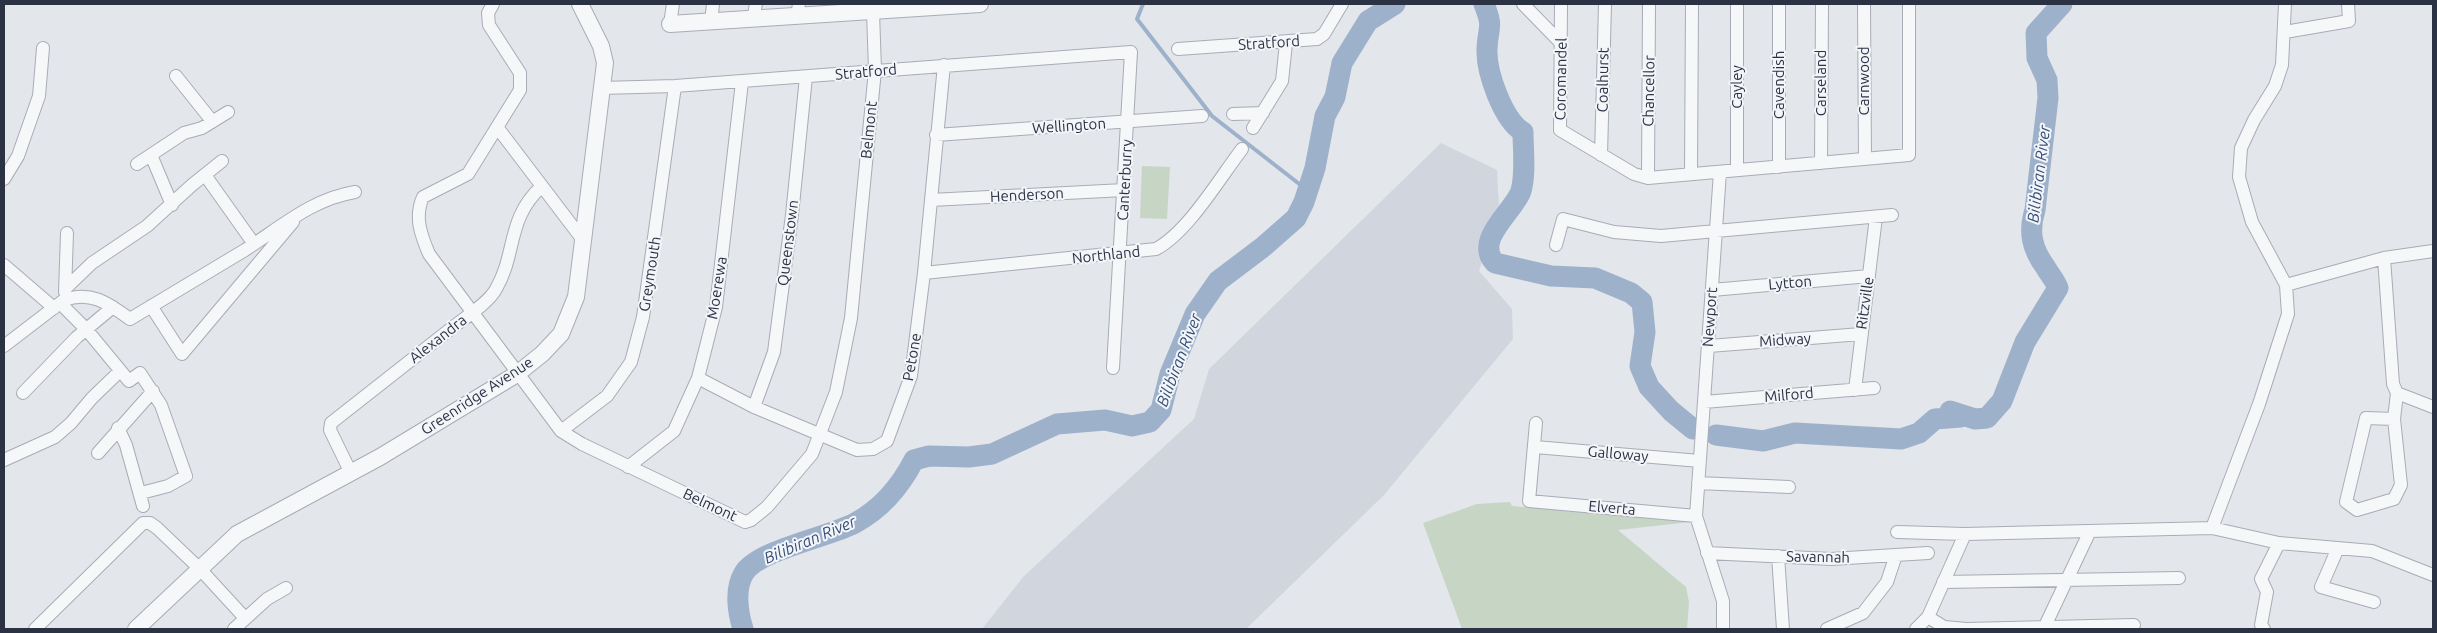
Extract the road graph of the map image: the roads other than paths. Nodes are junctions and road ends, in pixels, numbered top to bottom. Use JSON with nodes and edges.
{"nodes":[{"id":1,"x":493,"y":4,"type":"edge"},
{"id":2,"x":580,"y":4,"type":"edge"},
{"id":3,"x":673,"y":4,"type":"edge"},
{"id":4,"x":713,"y":4,"type":"edge"},
{"id":5,"x":756,"y":4,"type":"edge"},
{"id":6,"x":971,"y":4,"type":"edge"},
{"id":7,"x":980,"y":4,"type":"edge"},
{"id":8,"x":1342,"y":4,"type":"edge"},
{"id":9,"x":1524,"y":4,"type":"edge"},
{"id":10,"x":1561,"y":4,"type":"edge"},
{"id":11,"x":1605,"y":4,"type":"edge"},
{"id":12,"x":1649,"y":4,"type":"edge"},
{"id":13,"x":1692,"y":4,"type":"edge"},
{"id":14,"x":1737,"y":4,"type":"edge"},
{"id":15,"x":1779,"y":4,"type":"edge"},
{"id":16,"x":1822,"y":4,"type":"edge"},
{"id":17,"x":1864,"y":4,"type":"edge"},
{"id":18,"x":1909,"y":4,"type":"edge"},
{"id":19,"x":2285,"y":4,"type":"edge"},
{"id":20,"x":2348,"y":4,"type":"edge"},
{"id":21,"x":927,"y":6,"type":"edge"},
{"id":22,"x":840,"y":9,"type":"edge"},
{"id":23,"x":880,"y":9,"type":"edge"},
{"id":24,"x":798,"y":10,"type":"edge"},
{"id":25,"x":754,"y":20,"type":"junction"},
{"id":26,"x":711,"y":22,"type":"junction"},
{"id":27,"x":670,"y":24,"type":"joint"},
{"id":28,"x":2285,"y":32,"type":"junction"},
{"id":29,"x":1561,"y":42,"type":"junction"},
{"id":30,"x":1286,"y":43,"type":"junction"},
{"id":31,"x":43,"y":48,"type":"dead end"},
{"id":32,"x":1178,"y":50,"type":"dead end"},
{"id":33,"x":1131,"y":52,"type":"joint"},
{"id":34,"x":944,"y":65,"type":"junction"},
{"id":35,"x":875,"y":70,"type":"junction"},
{"id":36,"x":176,"y":76,"type":"dead end"},
{"id":37,"x":806,"y":77,"type":"junction"},
{"id":38,"x":742,"y":82,"type":"junction"},
{"id":39,"x":674,"y":86,"type":"junction"},
{"id":40,"x":602,"y":88,"type":"junction"},
{"id":41,"x":228,"y":112,"type":"dead end"},
{"id":42,"x":1263,"y":113,"type":"junction"},
{"id":43,"x":1233,"y":114,"type":"dead end"},
{"id":44,"x":1202,"y":116,"type":"dead end"},
{"id":45,"x":212,"y":121,"type":"junction"},
{"id":46,"x":1128,"y":122,"type":"junction"},
{"id":47,"x":498,"y":127,"type":"junction"},
{"id":48,"x":1253,"y":128,"type":"dead end"},
{"id":49,"x":936,"y":135,"type":"junction"},
{"id":50,"x":1242,"y":149,"type":"dead end"},
{"id":51,"x":151,"y":155,"type":"junction"},
{"id":52,"x":1601,"y":156,"type":"junction"},
{"id":53,"x":1864,"y":159,"type":"junction"},
{"id":54,"x":222,"y":161,"type":"dead end"},
{"id":55,"x":1821,"y":163,"type":"junction"},
{"id":56,"x":138,"y":164,"type":"dead end"},
{"id":57,"x":1779,"y":167,"type":"junction"},
{"id":58,"x":1737,"y":170,"type":"junction"},
{"id":59,"x":1720,"y":172,"type":"junction"},
{"id":60,"x":1691,"y":174,"type":"junction"},
{"id":61,"x":205,"y":175,"type":"junction"},
{"id":62,"x":1648,"y":178,"type":"junction"},
{"id":63,"x":4,"y":179,"type":"edge"},
{"id":64,"x":542,"y":186,"type":"junction"},
{"id":65,"x":1124,"y":190,"type":"junction"},
{"id":66,"x":355,"y":192,"type":"dead end"},
{"id":67,"x":931,"y":200,"type":"junction"},
{"id":68,"x":172,"y":205,"type":"junction"},
{"id":69,"x":302,"y":211,"type":"junction"},
{"id":70,"x":1892,"y":215,"type":"dead end"},
{"id":71,"x":1876,"y":217,"type":"junction"},
{"id":72,"x":1716,"y":232,"type":"junction"},
{"id":73,"x":67,"y":233,"type":"dead end"},
{"id":74,"x":583,"y":240,"type":"junction"},
{"id":75,"x":254,"y":244,"type":"junction"},
{"id":76,"x":1556,"y":244,"type":"dead end"},
{"id":77,"x":2433,"y":251,"type":"edge"},
{"id":78,"x":1120,"y":254,"type":"junction"},
{"id":79,"x":2384,"y":258,"type":"junction"},
{"id":80,"x":4,"y":265,"type":"edge"},
{"id":81,"x":924,"y":273,"type":"junction"},
{"id":82,"x":1869,"y":276,"type":"junction"},
{"id":83,"x":2286,"y":286,"type":"junction"},
{"id":84,"x":1712,"y":290,"type":"junction"},
{"id":85,"x":61,"y":300,"type":"junction"},
{"id":86,"x":151,"y":306,"type":"junction"},
{"id":87,"x":113,"y":307,"type":"junction"},
{"id":88,"x":472,"y":312,"type":"junction"},
{"id":89,"x":86,"y":329,"type":"junction"},
{"id":90,"x":1861,"y":334,"type":"junction"},
{"id":91,"x":4,"y":346,"type":"edge"},
{"id":92,"x":1708,"y":346,"type":"junction"},
{"id":93,"x":1113,"y":368,"type":"dead end"},
{"id":94,"x":120,"y":371,"type":"junction"},
{"id":95,"x":517,"y":374,"type":"junction"},
{"id":96,"x":698,"y":378,"type":"junction"},
{"id":97,"x":1874,"y":388,"type":"dead end"},
{"id":98,"x":1855,"y":390,"type":"junction"},
{"id":99,"x":153,"y":391,"type":"junction"},
{"id":100,"x":23,"y":393,"type":"dead end"},
{"id":101,"x":2397,"y":393,"type":"junction"},
{"id":102,"x":1704,"y":402,"type":"junction"},
{"id":103,"x":754,"y":407,"type":"junction"},
{"id":104,"x":2433,"y":407,"type":"edge"},
{"id":105,"x":2394,"y":418,"type":"junction"},
{"id":106,"x":1536,"y":423,"type":"dead end"},
{"id":107,"x":118,"y":428,"type":"junction"},
{"id":108,"x":561,"y":431,"type":"junction"},
{"id":109,"x":820,"y":436,"type":"junction"},
{"id":110,"x":1535,"y":447,"type":"junction"},
{"id":111,"x":98,"y":453,"type":"dead end"},
{"id":112,"x":4,"y":460,"type":"edge"},
{"id":113,"x":1700,"y":461,"type":"junction"},
{"id":114,"x":628,"y":467,"type":"junction"},
{"id":115,"x":351,"y":473,"type":"junction"},
{"id":116,"x":1698,"y":483,"type":"junction"},
{"id":117,"x":1790,"y":487,"type":"dead end"},
{"id":118,"x":140,"y":493,"type":"junction"},
{"id":119,"x":143,"y":506,"type":"dead end"},
{"id":120,"x":1696,"y":516,"type":"junction"},
{"id":121,"x":2212,"y":528,"type":"junction"},
{"id":122,"x":2090,"y":531,"type":"junction"},
{"id":123,"x":1897,"y":532,"type":"dead end"},
{"id":124,"x":1965,"y":534,"type":"junction"},
{"id":125,"x":2279,"y":543,"type":"junction"},
{"id":126,"x":2338,"y":548,"type":"junction"},
{"id":127,"x":1707,"y":553,"type":"junction"},
{"id":128,"x":1928,"y":553,"type":"dead end"},
{"id":129,"x":1896,"y":555,"type":"junction"},
{"id":130,"x":1778,"y":556,"type":"junction"},
{"id":131,"x":200,"y":569,"type":"junction"},
{"id":132,"x":2433,"y":575,"type":"edge"},
{"id":133,"x":2067,"y":578,"type":"junction"},
{"id":134,"x":2179,"y":578,"type":"dead end"},
{"id":135,"x":1943,"y":582,"type":"junction"},
{"id":136,"x":286,"y":588,"type":"dead end"},
{"id":137,"x":2374,"y":602,"type":"dead end"},
{"id":138,"x":1928,"y":617,"type":"junction"},
{"id":139,"x":245,"y":618,"type":"junction"},
{"id":140,"x":2134,"y":625,"type":"dead end"},
{"id":141,"x":2045,"y":626,"type":"junction"},
{"id":142,"x":35,"y":629,"type":"edge"},
{"id":143,"x":136,"y":629,"type":"edge"},
{"id":144,"x":234,"y":629,"type":"edge"},
{"id":145,"x":1723,"y":629,"type":"edge"},
{"id":146,"x":1783,"y":629,"type":"edge"},
{"id":147,"x":1827,"y":629,"type":"edge"},
{"id":148,"x":1916,"y":629,"type":"edge"},
{"id":149,"x":1966,"y":629,"type":"edge"},
{"id":150,"x":2264,"y":629,"type":"edge"}],
"edges":[{"from":1,"to":47,"type":"street","name":"Belmont"},
{"from":2,"to":40,"type":"street","name":"Greenridge Avenue"},
{"from":3,"to":27,"type":"street"},
{"from":4,"to":26,"type":"street"},
{"from":5,"to":25,"type":"street"},
{"from":6,"to":7,"type":"street"},
{"from":6,"to":21,"type":"street"},
{"from":8,"to":30,"type":"street","name":"Stratford"},
{"from":9,"to":29,"type":"street"},
{"from":10,"to":29,"type":"street","name":"Coromandel"},
{"from":11,"to":52,"type":"street","name":"Coalhurst"},
{"from":12,"to":62,"type":"street","name":"Chancellor"},
{"from":13,"to":60,"type":"street"},
{"from":14,"to":58,"type":"street","name":"Cayley"},
{"from":15,"to":57,"type":"street","name":"Cavendish"},
{"from":16,"to":55,"type":"street","name":"Carseland"},
{"from":17,"to":53,"type":"street","name":"Carnwood"},
{"from":18,"to":53,"type":"street","name":"Coromandel"},
{"from":19,"to":28,"type":"street"},
{"from":20,"to":28,"type":"street"},
{"from":21,"to":23,"type":"street"},
{"from":22,"to":23,"type":"street"},
{"from":22,"to":24,"type":"street"},
{"from":23,"to":35,"type":"street","name":"Belmont"},
{"from":24,"to":25,"type":"street"},
{"from":25,"to":26,"type":"street"},
{"from":26,"to":27,"type":"street"},
{"from":28,"to":83,"type":"street"},
{"from":29,"to":52,"type":"street","name":"Coromandel"},
{"from":30,"to":32,"type":"street","name":"Stratford"},
{"from":30,"to":42,"type":"street"},
{"from":31,"to":63,"type":"street"},
{"from":33,"to":34,"type":"street","name":"Stratford"},
{"from":33,"to":46,"type":"street","name":"Canterburry"},
{"from":34,"to":35,"type":"street","name":"Stratford"},
{"from":34,"to":49,"type":"street","name":"Petone"},
{"from":35,"to":37,"type":"street","name":"Stratford"},
{"from":35,"to":109,"type":"street","name":"Belmont"},
{"from":36,"to":45,"type":"street"},
{"from":37,"to":38,"type":"street","name":"Stratford"},
{"from":37,"to":103,"type":"street","name":"Queenstown"},
{"from":38,"to":39,"type":"street","name":"Stratford"},
{"from":38,"to":96,"type":"street","name":"Moerewa"},
{"from":39,"to":40,"type":"street","name":"Stratford"},
{"from":39,"to":108,"type":"street","name":"Greymouth"},
{"from":40,"to":74,"type":"street","name":"Greenridge Avenue"},
{"from":41,"to":45,"type":"street"},
{"from":42,"to":43,"type":"street"},
{"from":42,"to":48,"type":"street"},
{"from":44,"to":46,"type":"street","name":"Wellington"},
{"from":45,"to":51,"type":"street"},
{"from":46,"to":49,"type":"street","name":"Wellington"},
{"from":46,"to":65,"type":"street","name":"Canterburry"},
{"from":47,"to":64,"type":"street"},
{"from":47,"to":88,"type":"street","name":"Belmont"},
{"from":49,"to":67,"type":"street","name":"Petone"},
{"from":50,"to":78,"type":"street","name":"Northland"},
{"from":51,"to":56,"type":"street"},
{"from":51,"to":68,"type":"street"},
{"from":52,"to":62,"type":"street","name":"Coromandel"},
{"from":53,"to":55,"type":"street","name":"Coromandel"},
{"from":54,"to":61,"type":"street"},
{"from":55,"to":57,"type":"street","name":"Coromandel"},
{"from":57,"to":58,"type":"street","name":"Coromandel"},
{"from":58,"to":59,"type":"street","name":"Coromandel"},
{"from":59,"to":60,"type":"street","name":"Coromandel"},
{"from":59,"to":72,"type":"street","name":"Newport"},
{"from":60,"to":62,"type":"street","name":"Coromandel"},
{"from":61,"to":68,"type":"street"},
{"from":61,"to":75,"type":"street"},
{"from":64,"to":74,"type":"street"},
{"from":64,"to":88,"type":"street","name":"Alexandra"},
{"from":65,"to":67,"type":"street","name":"Henderson"},
{"from":65,"to":78,"type":"street","name":"Canterburry"},
{"from":66,"to":69,"type":"street"},
{"from":67,"to":81,"type":"street","name":"Petone"},
{"from":68,"to":85,"type":"street"},
{"from":69,"to":75,"type":"street"},
{"from":69,"to":86,"type":"street"},
{"from":70,"to":71,"type":"street"},
{"from":71,"to":72,"type":"street"},
{"from":71,"to":82,"type":"street","name":"Ritzville"},
{"from":72,"to":76,"type":"street"},
{"from":72,"to":84,"type":"street","name":"Newport"},
{"from":73,"to":85,"type":"street"},
{"from":74,"to":95,"type":"street","name":"Greenridge Avenue"},
{"from":75,"to":86,"type":"street"},
{"from":77,"to":79,"type":"street"},
{"from":78,"to":81,"type":"street","name":"Northland"},
{"from":78,"to":93,"type":"street","name":"Canterburry"},
{"from":79,"to":83,"type":"street"},
{"from":79,"to":101,"type":"street"},
{"from":80,"to":85,"type":"street"},
{"from":81,"to":109,"type":"street","name":"Petone"},
{"from":82,"to":84,"type":"street","name":"Lytton"},
{"from":82,"to":90,"type":"street","name":"Ritzville"},
{"from":83,"to":121,"type":"street"},
{"from":84,"to":92,"type":"street","name":"Newport"},
{"from":85,"to":87,"type":"street"},
{"from":85,"to":89,"type":"street"},
{"from":85,"to":91,"type":"street"},
{"from":86,"to":87,"type":"street"},
{"from":87,"to":89,"type":"street"},
{"from":88,"to":95,"type":"street","name":"Belmont"},
{"from":88,"to":115,"type":"street","name":"Alexandra"},
{"from":89,"to":94,"type":"street"},
{"from":89,"to":100,"type":"street"},
{"from":90,"to":92,"type":"street","name":"Midway"},
{"from":90,"to":98,"type":"street","name":"Ritzville"},
{"from":92,"to":102,"type":"street","name":"Newport"},
{"from":94,"to":99,"type":"street"},
{"from":94,"to":112,"type":"street"},
{"from":95,"to":108,"type":"street","name":"Belmont"},
{"from":95,"to":115,"type":"street","name":"Greenridge Avenue"},
{"from":96,"to":103,"type":"street","name":"Petone"},
{"from":96,"to":114,"type":"street","name":"Moerewa"},
{"from":97,"to":98,"type":"street","name":"Milford"},
{"from":98,"to":102,"type":"street","name":"Milford"},
{"from":99,"to":107,"type":"street"},
{"from":99,"to":118,"type":"street"},
{"from":101,"to":104,"type":"street"},
{"from":101,"to":105,"type":"street"},
{"from":102,"to":113,"type":"street","name":"Newport"},
{"from":103,"to":109,"type":"street","name":"Petone"},
{"from":105,"to":105,"type":"street"},
{"from":106,"to":110,"type":"street"},
{"from":107,"to":111,"type":"street"},
{"from":107,"to":118,"type":"street"},
{"from":108,"to":114,"type":"street","name":"Belmont"},
{"from":109,"to":114,"type":"street","name":"Belmont"},
{"from":110,"to":113,"type":"street","name":"Galloway"},
{"from":110,"to":120,"type":"street","name":"Elverta"},
{"from":113,"to":116,"type":"street","name":"Newport"},
{"from":115,"to":131,"type":"street","name":"Greenridge Avenue"},
{"from":116,"to":117,"type":"street"},
{"from":116,"to":120,"type":"street","name":"Newport"},
{"from":118,"to":119,"type":"street"},
{"from":120,"to":127,"type":"street"},
{"from":121,"to":122,"type":"street"},
{"from":121,"to":125,"type":"street"},
{"from":122,"to":124,"type":"street"},
{"from":122,"to":133,"type":"street"},
{"from":123,"to":124,"type":"street"},
{"from":124,"to":135,"type":"street"},
{"from":125,"to":126,"type":"street"},
{"from":125,"to":150,"type":"street"},
{"from":126,"to":132,"type":"street"},
{"from":126,"to":137,"type":"street"},
{"from":127,"to":130,"type":"street","name":"Savannah"},
{"from":127,"to":145,"type":"street"},
{"from":128,"to":129,"type":"street","name":"Savannah"},
{"from":129,"to":130,"type":"street","name":"Savannah"},
{"from":129,"to":147,"type":"street"},
{"from":130,"to":146,"type":"street"},
{"from":131,"to":139,"type":"street"},
{"from":131,"to":142,"type":"street"},
{"from":131,"to":143,"type":"street","name":"Greenridge Avenue"},
{"from":133,"to":134,"type":"street"},
{"from":133,"to":135,"type":"street"},
{"from":133,"to":141,"type":"street"},
{"from":135,"to":138,"type":"street"},
{"from":136,"to":139,"type":"street"},
{"from":138,"to":148,"type":"street"},
{"from":138,"to":149,"type":"street"},
{"from":139,"to":144,"type":"street"},
{"from":140,"to":141,"type":"street"},
{"from":141,"to":149,"type":"street"}]}
